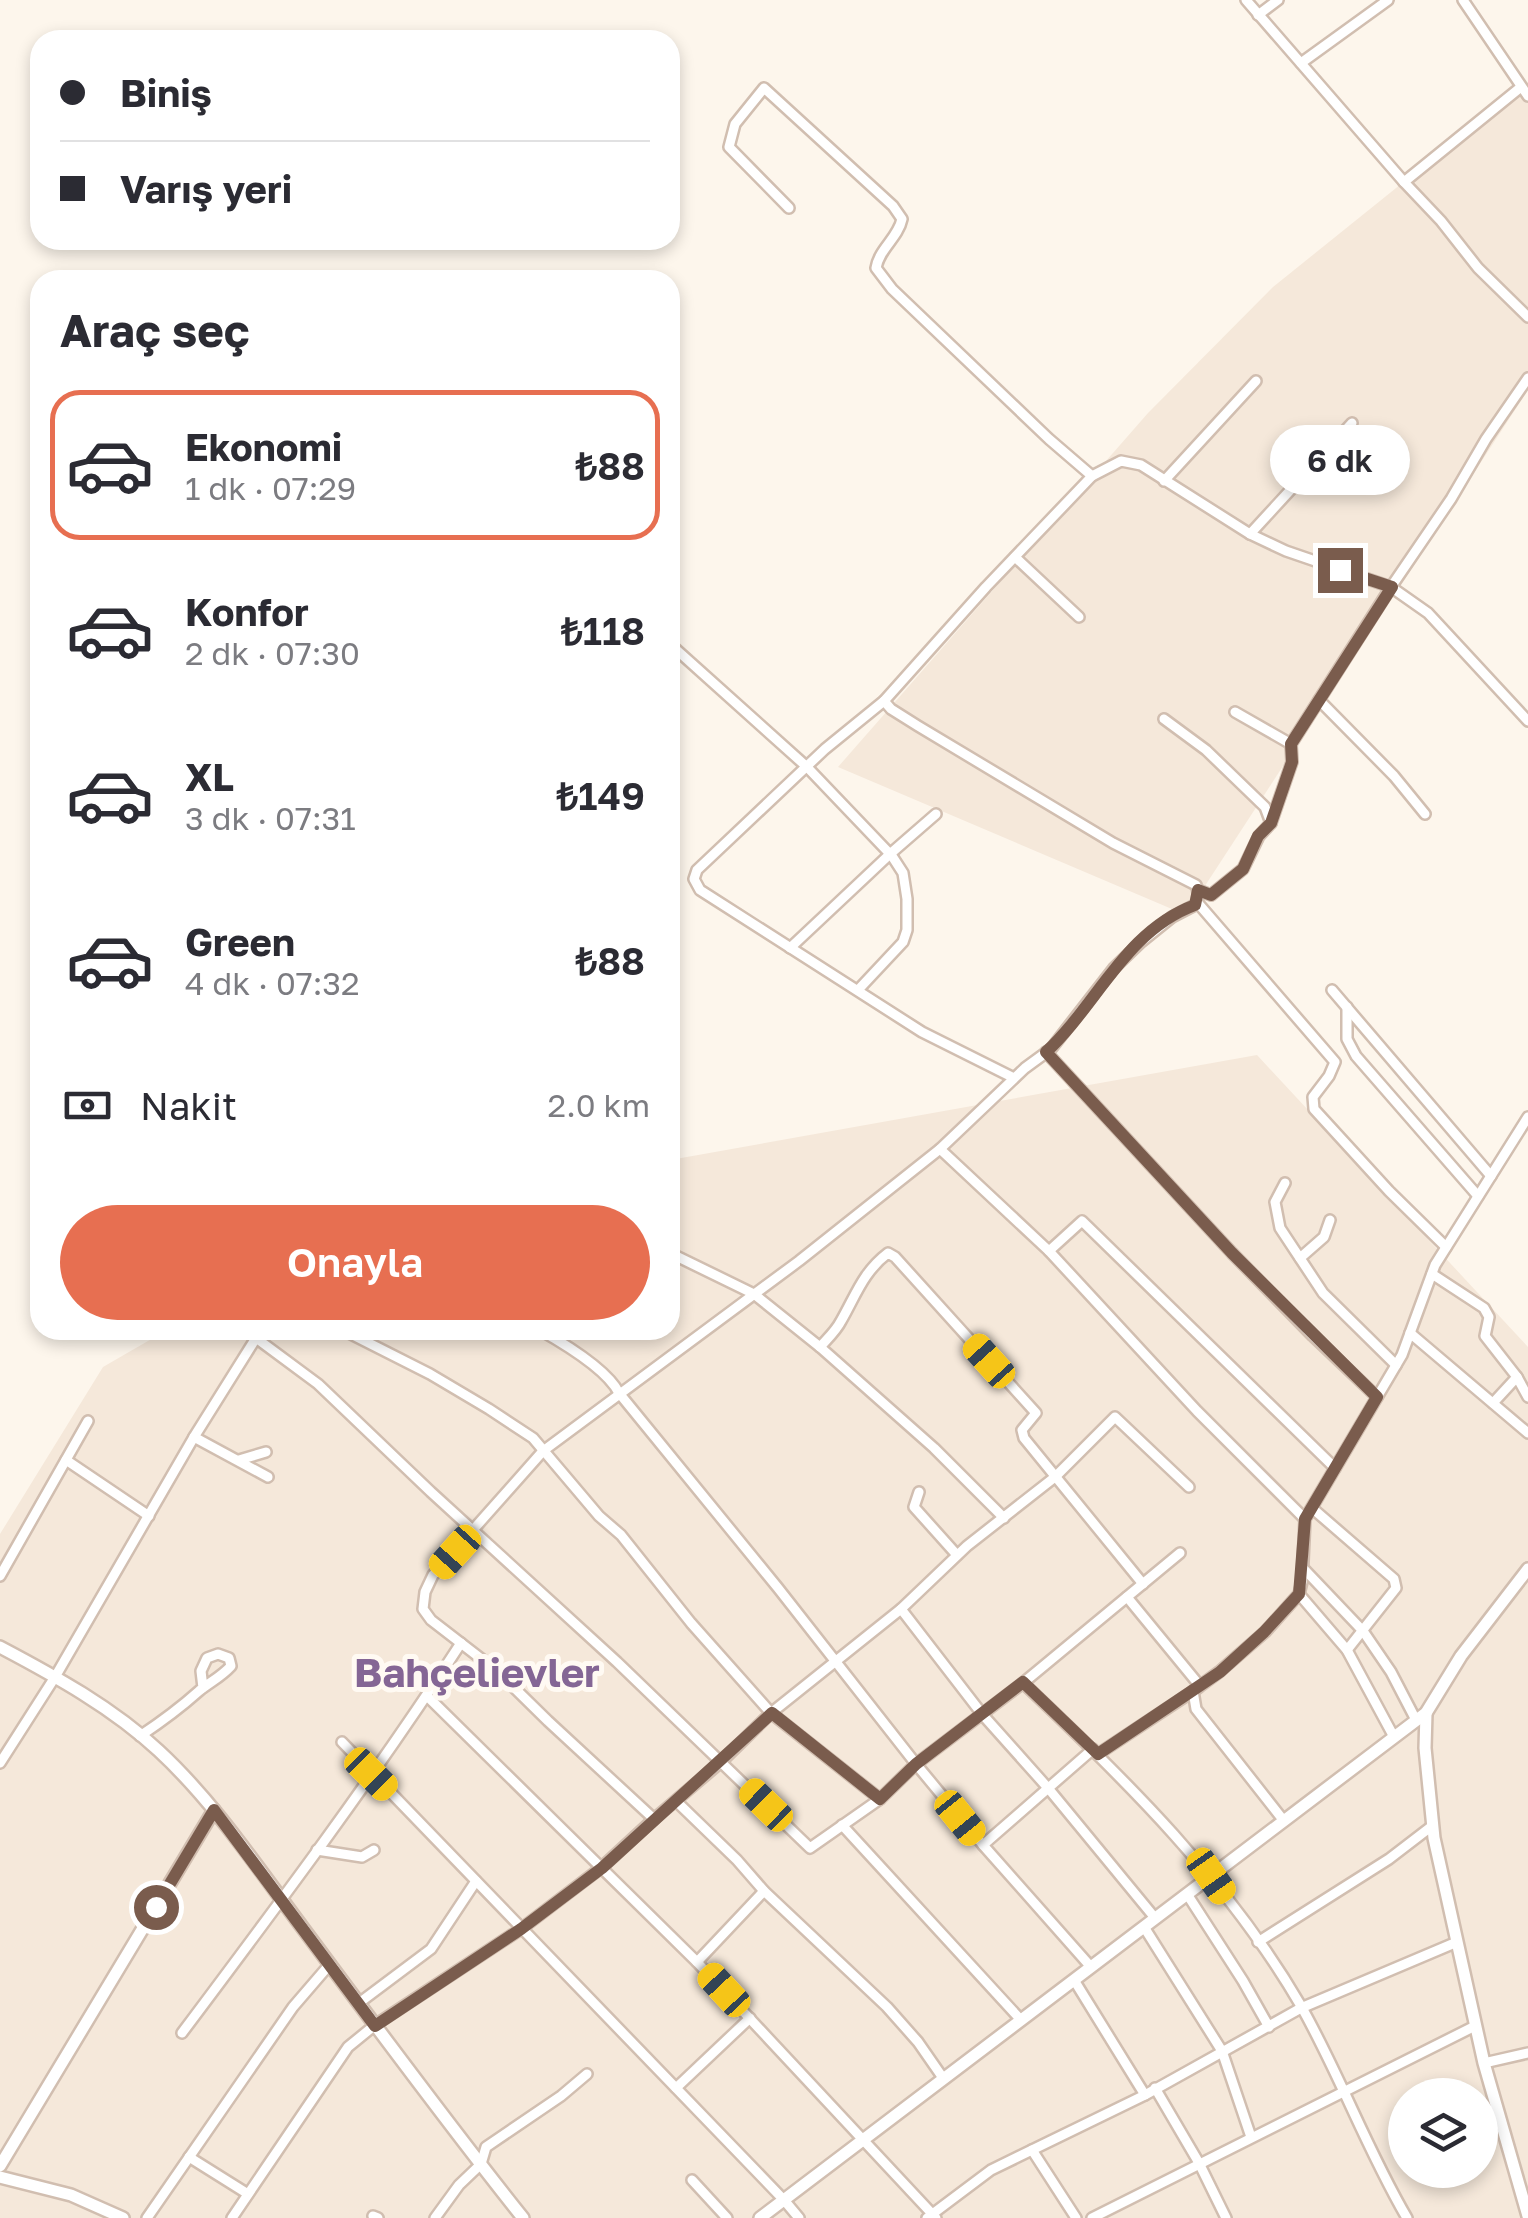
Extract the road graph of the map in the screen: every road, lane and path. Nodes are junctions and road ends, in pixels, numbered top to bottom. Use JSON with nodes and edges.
{"nodes":[{"id":1,"x":1246,"y":0,"type":"edge"},
{"id":2,"x":1278,"y":0,"type":"edge"},
{"id":3,"x":1388,"y":0,"type":"edge"},
{"id":4,"x":1463,"y":0,"type":"edge"},
{"id":5,"x":1258,"y":14,"type":"junction"},
{"id":6,"x":1301,"y":63,"type":"junction"},
{"id":7,"x":1525,"y":92,"type":"edge"},
{"id":8,"x":1404,"y":182,"type":"junction"},
{"id":9,"x":790,"y":208,"type":"dead end"},
{"id":10,"x":1528,"y":316,"type":"edge"},
{"id":11,"x":1528,"y":378,"type":"edge"},
{"id":12,"x":1256,"y":381,"type":"dead end"},
{"id":13,"x":1352,"y":423,"type":"dead end"},
{"id":14,"x":1092,"y":476,"type":"junction"},
{"id":15,"x":1164,"y":481,"type":"junction"},
{"id":16,"x":1250,"y":534,"type":"junction"},
{"id":17,"x":1015,"y":557,"type":"junction"},
{"id":18,"x":1392,"y":587,"type":"junction"},
{"id":19,"x":1079,"y":617,"type":"dead end"},
{"id":20,"x":680,"y":653,"type":"edge"},
{"id":21,"x":1319,"y":700,"type":"junction"},
{"id":22,"x":884,"y":701,"type":"junction"},
{"id":23,"x":1235,"y":712,"type":"dead end"},
{"id":24,"x":1164,"y":720,"type":"dead end"},
{"id":25,"x":1528,"y":721,"type":"edge"},
{"id":26,"x":1291,"y":744,"type":"junction"},
{"id":27,"x":807,"y":766,"type":"junction"},
{"id":28,"x":936,"y":814,"type":"dead end"},
{"id":29,"x":1425,"y":814,"type":"dead end"},
{"id":30,"x":1271,"y":823,"type":"junction"},
{"id":31,"x":890,"y":854,"type":"junction"},
{"id":32,"x":1198,"y":896,"type":"junction"},
{"id":33,"x":790,"y":948,"type":"junction"},
{"id":34,"x":858,"y":990,"type":"junction"},
{"id":35,"x":1332,"y":990,"type":"dead end"},
{"id":36,"x":1347,"y":1006,"type":"junction"},
{"id":37,"x":1046,"y":1052,"type":"junction"},
{"id":38,"x":1014,"y":1078,"type":"junction"},
{"id":39,"x":1528,"y":1117,"type":"edge"},
{"id":40,"x":940,"y":1148,"type":"junction"},
{"id":41,"x":1491,"y":1176,"type":"junction"},
{"id":42,"x":1285,"y":1183,"type":"dead end"},
{"id":43,"x":1478,"y":1196,"type":"junction"},
{"id":44,"x":1330,"y":1220,"type":"dead end"},
{"id":45,"x":1446,"y":1247,"type":"junction"},
{"id":46,"x":1049,"y":1251,"type":"junction"},
{"id":47,"x":680,"y":1258,"type":"edge"},
{"id":48,"x":1300,"y":1258,"type":"junction"},
{"id":49,"x":1432,"y":1274,"type":"junction"},
{"id":50,"x":754,"y":1294,"type":"junction"},
{"id":51,"x":1410,"y":1333,"type":"junction"},
{"id":52,"x":254,"y":1340,"type":"edge"},
{"id":53,"x":265,"y":1340,"type":"edge"},
{"id":54,"x":362,"y":1340,"type":"edge"},
{"id":55,"x":555,"y":1340,"type":"edge"},
{"id":56,"x":820,"y":1347,"type":"junction"},
{"id":57,"x":1396,"y":1365,"type":"junction"},
{"id":58,"x":1517,"y":1377,"type":"junction"},
{"id":59,"x":620,"y":1393,"type":"junction"},
{"id":60,"x":1377,"y":1397,"type":"junction"},
{"id":61,"x":1528,"y":1398,"type":"edge"},
{"id":62,"x":1492,"y":1403,"type":"junction"},
{"id":63,"x":88,"y":1422,"type":"dead end"},
{"id":64,"x":1528,"y":1432,"type":"edge"},
{"id":65,"x":194,"y":1437,"type":"junction"},
{"id":66,"x":543,"y":1451,"type":"junction"},
{"id":67,"x":266,"y":1452,"type":"dead end"},
{"id":68,"x":66,"y":1460,"type":"junction"},
{"id":69,"x":239,"y":1460,"type":"junction"},
{"id":70,"x":1336,"y":1468,"type":"junction"},
{"id":71,"x":268,"y":1477,"type":"dead end"},
{"id":72,"x":1055,"y":1477,"type":"junction"},
{"id":73,"x":1190,"y":1488,"type":"dead end"},
{"id":74,"x":918,"y":1492,"type":"dead end"},
{"id":75,"x":1312,"y":1508,"type":"junction"},
{"id":76,"x":149,"y":1516,"type":"junction"},
{"id":77,"x":1004,"y":1518,"type":"junction"},
{"id":78,"x":1305,"y":1519,"type":"junction"},
{"id":79,"x":473,"y":1529,"type":"junction"},
{"id":80,"x":1180,"y":1554,"type":"dead end"},
{"id":81,"x":957,"y":1555,"type":"junction"},
{"id":82,"x":1303,"y":1568,"type":"junction"},
{"id":83,"x":1528,"y":1569,"type":"edge"},
{"id":84,"x":0,"y":1576,"type":"edge"},
{"id":85,"x":1142,"y":1584,"type":"junction"},
{"id":86,"x":1299,"y":1594,"type":"junction"},
{"id":87,"x":1128,"y":1597,"type":"junction"},
{"id":88,"x":901,"y":1609,"type":"junction"},
{"id":89,"x":1363,"y":1632,"type":"junction"},
{"id":90,"x":461,"y":1643,"type":"junction"},
{"id":91,"x":0,"y":1647,"type":"edge"},
{"id":92,"x":1347,"y":1650,"type":"junction"},
{"id":93,"x":835,"y":1660,"type":"junction"},
{"id":94,"x":56,"y":1677,"type":"junction"},
{"id":95,"x":1023,"y":1682,"type":"junction"},
{"id":96,"x":202,"y":1688,"type":"dead end"},
{"id":97,"x":1196,"y":1688,"type":"junction"},
{"id":98,"x":426,"y":1696,"type":"junction"},
{"id":99,"x":772,"y":1713,"type":"junction"},
{"id":100,"x":982,"y":1714,"type":"junction"},
{"id":101,"x":1421,"y":1717,"type":"junction"},
{"id":102,"x":140,"y":1736,"type":"junction"},
{"id":103,"x":1394,"y":1737,"type":"junction"},
{"id":104,"x":342,"y":1742,"type":"dead end"},
{"id":105,"x":1096,"y":1752,"type":"junction"},
{"id":106,"x":720,"y":1762,"type":"junction"},
{"id":107,"x":0,"y":1763,"type":"edge"},
{"id":108,"x":916,"y":1764,"type":"junction"},
{"id":109,"x":371,"y":1774,"type":"junction"},
{"id":110,"x":1048,"y":1788,"type":"junction"},
{"id":111,"x":880,"y":1799,"type":"junction"},
{"id":112,"x":676,"y":1801,"type":"junction"},
{"id":113,"x":214,"y":1810,"type":"junction"},
{"id":114,"x":654,"y":1818,"type":"junction"},
{"id":115,"x":1284,"y":1821,"type":"junction"},
{"id":116,"x":842,"y":1825,"type":"junction"},
{"id":117,"x":1432,"y":1826,"type":"junction"},
{"id":118,"x":983,"y":1845,"type":"junction"},
{"id":119,"x":317,"y":1850,"type":"junction"},
{"id":120,"x":374,"y":1850,"type":"dead end"},
{"id":121,"x":602,"y":1868,"type":"junction"},
{"id":122,"x":1211,"y":1876,"type":"junction"},
{"id":123,"x":476,"y":1882,"type":"junction"},
{"id":124,"x":764,"y":1892,"type":"junction"},
{"id":125,"x":1187,"y":1894,"type":"junction"},
{"id":126,"x":282,"y":1900,"type":"junction"},
{"id":127,"x":1149,"y":1923,"type":"junction"},
{"id":128,"x":521,"y":1929,"type":"junction"},
{"id":129,"x":1258,"y":1942,"type":"junction"},
{"id":130,"x":1458,"y":1942,"type":"junction"},
{"id":131,"x":697,"y":1962,"type":"junction"},
{"id":132,"x":330,"y":1964,"type":"junction"},
{"id":133,"x":1091,"y":1967,"type":"junction"},
{"id":134,"x":1074,"y":1980,"type":"junction"},
{"id":135,"x":358,"y":2003,"type":"junction"},
{"id":136,"x":1302,"y":2008,"type":"junction"},
{"id":137,"x":750,"y":2018,"type":"junction"},
{"id":138,"x":1021,"y":2020,"type":"junction"},
{"id":139,"x":375,"y":2026,"type":"junction"},
{"id":140,"x":1475,"y":2026,"type":"junction"},
{"id":141,"x":1269,"y":2027,"type":"junction"},
{"id":142,"x":182,"y":2033,"type":"dead end"},
{"id":143,"x":1222,"y":2052,"type":"junction"},
{"id":144,"x":1528,"y":2053,"type":"edge"},
{"id":145,"x":1484,"y":2064,"type":"junction"},
{"id":146,"x":587,"y":2074,"type":"dead end"},
{"id":147,"x":943,"y":2078,"type":"junction"},
{"id":148,"x":676,"y":2088,"type":"junction"},
{"id":149,"x":1342,"y":2090,"type":"junction"},
{"id":150,"x":1150,"y":2091,"type":"junction"},
{"id":151,"x":1251,"y":2137,"type":"junction"},
{"id":152,"x":864,"y":2139,"type":"junction"},
{"id":153,"x":1032,"y":2150,"type":"junction"},
{"id":154,"x":190,"y":2157,"type":"junction"},
{"id":155,"x":1199,"y":2163,"type":"junction"},
{"id":156,"x":481,"y":2164,"type":"junction"},
{"id":157,"x":0,"y":2166,"type":"edge"},
{"id":158,"x":0,"y":2177,"type":"edge"},
{"id":159,"x":692,"y":2180,"type":"dead end"},
{"id":160,"x":248,"y":2194,"type":"junction"},
{"id":161,"x":784,"y":2200,"type":"junction"},
{"id":162,"x":932,"y":2216,"type":"edge"},
{"id":163,"x":1528,"y":2216,"type":"edge"},
{"id":164,"x":123,"y":2218,"type":"edge"},
{"id":165,"x":148,"y":2218,"type":"edge"},
{"id":166,"x":232,"y":2218,"type":"edge"},
{"id":167,"x":435,"y":2218,"type":"edge"},
{"id":168,"x":524,"y":2218,"type":"edge"},
{"id":169,"x":726,"y":2218,"type":"edge"},
{"id":170,"x":760,"y":2218,"type":"edge"},
{"id":171,"x":799,"y":2218,"type":"edge"},
{"id":172,"x":1076,"y":2218,"type":"edge"},
{"id":173,"x":1092,"y":2218,"type":"edge"},
{"id":174,"x":1226,"y":2218,"type":"edge"},
{"id":175,"x":1407,"y":2218,"type":"edge"}],
"edges":[{"from":1,"to":5,"type":"street"},
{"from":2,"to":5,"type":"street"},
{"from":3,"to":6,"type":"street"},
{"from":4,"to":7,"type":"street"},
{"from":5,"to":6,"type":"street"},
{"from":6,"to":8,"type":"street"},
{"from":7,"to":8,"type":"street"},
{"from":8,"to":10,"type":"street"},
{"from":9,"to":14,"type":"street"},
{"from":11,"to":18,"type":"street"},
{"from":12,"to":15,"type":"street"},
{"from":13,"to":16,"type":"street"},
{"from":14,"to":15,"type":"street"},
{"from":14,"to":17,"type":"street"},
{"from":15,"to":16,"type":"street"},
{"from":16,"to":18,"type":"street"},
{"from":17,"to":19,"type":"street"},
{"from":17,"to":22,"type":"street"},
{"from":18,"to":21,"type":"street"},
{"from":18,"to":25,"type":"street"},
{"from":20,"to":27,"type":"street"},
{"from":21,"to":26,"type":"street"},
{"from":21,"to":29,"type":"street"},
{"from":22,"to":27,"type":"street"},
{"from":22,"to":32,"type":"street"},
{"from":23,"to":26,"type":"street"},
{"from":24,"to":30,"type":"street"},
{"from":26,"to":30,"type":"street"},
{"from":27,"to":31,"type":"street"},
{"from":27,"to":33,"type":"street"},
{"from":28,"to":31,"type":"street"},
{"from":30,"to":32,"type":"street"},
{"from":31,"to":33,"type":"street"},
{"from":31,"to":34,"type":"street"},
{"from":32,"to":37,"type":"street"},
{"from":32,"to":45,"type":"street"},
{"from":33,"to":34,"type":"street"},
{"from":34,"to":38,"type":"street"},
{"from":35,"to":36,"type":"street"},
{"from":36,"to":41,"type":"street"},
{"from":36,"to":43,"type":"street"},
{"from":37,"to":38,"type":"street"},
{"from":37,"to":60,"type":"street"},
{"from":38,"to":40,"type":"street"},
{"from":39,"to":41,"type":"street"},
{"from":40,"to":46,"type":"street"},
{"from":40,"to":50,"type":"street"},
{"from":41,"to":43,"type":"street"},
{"from":42,"to":48,"type":"street"},
{"from":43,"to":45,"type":"street"},
{"from":44,"to":48,"type":"street"},
{"from":45,"to":49,"type":"street"},
{"from":46,"to":70,"type":"street"},
{"from":46,"to":78,"type":"street"},
{"from":47,"to":50,"type":"street"},
{"from":48,"to":57,"type":"street"},
{"from":49,"to":51,"type":"street"},
{"from":49,"to":58,"type":"street"},
{"from":50,"to":56,"type":"street"},
{"from":50,"to":59,"type":"street"},
{"from":51,"to":57,"type":"street"},
{"from":51,"to":62,"type":"street"},
{"from":52,"to":65,"type":"street"},
{"from":53,"to":79,"type":"street"},
{"from":54,"to":66,"type":"street"},
{"from":55,"to":59,"type":"street"},
{"from":56,"to":72,"type":"street"},
{"from":56,"to":77,"type":"street"},
{"from":57,"to":60,"type":"street"},
{"from":58,"to":61,"type":"street"},
{"from":58,"to":62,"type":"street"},
{"from":59,"to":66,"type":"street"},
{"from":59,"to":93,"type":"street"},
{"from":60,"to":70,"type":"street"},
{"from":62,"to":64,"type":"street"},
{"from":63,"to":68,"type":"street"},
{"from":65,"to":69,"type":"street"},
{"from":65,"to":76,"type":"street"},
{"from":66,"to":79,"type":"street"},
{"from":66,"to":99,"type":"street"},
{"from":67,"to":69,"type":"street"},
{"from":68,"to":76,"type":"street"},
{"from":68,"to":84,"type":"street"},
{"from":69,"to":71,"type":"street"},
{"from":70,"to":75,"type":"street"},
{"from":72,"to":73,"type":"street"},
{"from":72,"to":77,"type":"street"},
{"from":72,"to":85,"type":"street"},
{"from":74,"to":81,"type":"street"},
{"from":75,"to":78,"type":"street"},
{"from":75,"to":89,"type":"street"},
{"from":76,"to":94,"type":"street"},
{"from":77,"to":81,"type":"street"},
{"from":78,"to":82,"type":"street"},
{"from":79,"to":90,"type":"street"},
{"from":79,"to":106,"type":"street"},
{"from":80,"to":85,"type":"street"},
{"from":81,"to":88,"type":"street"},
{"from":82,"to":86,"type":"street"},
{"from":82,"to":89,"type":"street"},
{"from":83,"to":101,"type":"street"},
{"from":85,"to":87,"type":"street"},
{"from":86,"to":92,"type":"street"},
{"from":86,"to":97,"type":"street"},
{"from":87,"to":95,"type":"street"},
{"from":87,"to":97,"type":"street"},
{"from":88,"to":93,"type":"street"},
{"from":88,"to":100,"type":"street"},
{"from":89,"to":92,"type":"street"},
{"from":89,"to":101,"type":"street"},
{"from":90,"to":98,"type":"street"},
{"from":90,"to":114,"type":"street"},
{"from":91,"to":94,"type":"street"},
{"from":92,"to":103,"type":"street"},
{"from":93,"to":99,"type":"street"},
{"from":93,"to":108,"type":"street"},
{"from":94,"to":102,"type":"street"},
{"from":94,"to":107,"type":"street"},
{"from":95,"to":100,"type":"street"},
{"from":95,"to":105,"type":"street"},
{"from":96,"to":102,"type":"street"},
{"from":97,"to":105,"type":"street"},
{"from":97,"to":115,"type":"street"},
{"from":98,"to":109,"type":"street"},
{"from":98,"to":121,"type":"street"},
{"from":99,"to":106,"type":"street"},
{"from":99,"to":111,"type":"street"},
{"from":100,"to":108,"type":"street"},
{"from":100,"to":110,"type":"street"},
{"from":101,"to":103,"type":"street"},
{"from":101,"to":117,"type":"street"},
{"from":102,"to":113,"type":"street"},
{"from":103,"to":115,"type":"street"},
{"from":104,"to":109,"type":"street"},
{"from":105,"to":110,"type":"street"},
{"from":105,"to":122,"type":"street"},
{"from":106,"to":112,"type":"street"},
{"from":106,"to":116,"type":"street"},
{"from":108,"to":111,"type":"street"},
{"from":108,"to":118,"type":"street"},
{"from":109,"to":119,"type":"street"},
{"from":109,"to":123,"type":"street"},
{"from":110,"to":118,"type":"street"},
{"from":110,"to":127,"type":"street"},
{"from":111,"to":116,"type":"street"},
{"from":112,"to":114,"type":"street"},
{"from":112,"to":124,"type":"street"},
{"from":113,"to":126,"type":"street"},
{"from":113,"to":157,"type":"street"},
{"from":114,"to":121,"type":"street"},
{"from":115,"to":122,"type":"street"},
{"from":116,"to":138,"type":"street"},
{"from":117,"to":129,"type":"street"},
{"from":117,"to":130,"type":"street"},
{"from":118,"to":133,"type":"street"},
{"from":119,"to":120,"type":"street"},
{"from":119,"to":126,"type":"street"},
{"from":121,"to":128,"type":"street"},
{"from":121,"to":131,"type":"street"},
{"from":122,"to":125,"type":"street"},
{"from":122,"to":129,"type":"street"},
{"from":123,"to":128,"type":"street"},
{"from":123,"to":135,"type":"street"},
{"from":124,"to":131,"type":"street"},
{"from":124,"to":147,"type":"street"},
{"from":125,"to":127,"type":"street"},
{"from":125,"to":141,"type":"street"},
{"from":126,"to":132,"type":"street"},
{"from":126,"to":142,"type":"street"},
{"from":127,"to":133,"type":"street"},
{"from":127,"to":143,"type":"street"},
{"from":128,"to":139,"type":"street"},
{"from":128,"to":148,"type":"street"},
{"from":129,"to":136,"type":"street"},
{"from":130,"to":136,"type":"street"},
{"from":130,"to":140,"type":"street"},
{"from":131,"to":137,"type":"street"},
{"from":132,"to":135,"type":"street"},
{"from":132,"to":154,"type":"street"},
{"from":133,"to":134,"type":"street"},
{"from":134,"to":138,"type":"street"},
{"from":134,"to":150,"type":"street"},
{"from":135,"to":139,"type":"street"},
{"from":136,"to":141,"type":"street"},
{"from":136,"to":149,"type":"street"},
{"from":137,"to":148,"type":"street"},
{"from":137,"to":152,"type":"street"},
{"from":138,"to":147,"type":"street"},
{"from":139,"to":156,"type":"street"},
{"from":139,"to":160,"type":"street"},
{"from":140,"to":145,"type":"street"},
{"from":140,"to":149,"type":"street"},
{"from":141,"to":143,"type":"street"},
{"from":143,"to":150,"type":"street"},
{"from":143,"to":151,"type":"street"},
{"from":144,"to":145,"type":"street"},
{"from":145,"to":163,"type":"street"},
{"from":146,"to":156,"type":"street"},
{"from":147,"to":152,"type":"street"},
{"from":148,"to":161,"type":"street"},
{"from":149,"to":151,"type":"street"},
{"from":149,"to":175,"type":"street"},
{"from":150,"to":153,"type":"street"},
{"from":150,"to":155,"type":"street"},
{"from":151,"to":155,"type":"street"},
{"from":152,"to":161,"type":"street"},
{"from":152,"to":162,"type":"street"},
{"from":153,"to":162,"type":"street"},
{"from":153,"to":172,"type":"street"},
{"from":154,"to":160,"type":"street"},
{"from":154,"to":165,"type":"street"},
{"from":155,"to":173,"type":"street"},
{"from":155,"to":174,"type":"street"},
{"from":156,"to":167,"type":"street"},
{"from":156,"to":168,"type":"street"},
{"from":158,"to":164,"type":"street"},
{"from":159,"to":169,"type":"street"},
{"from":160,"to":166,"type":"street"},
{"from":161,"to":170,"type":"street"},
{"from":161,"to":171,"type":"street"}]}
